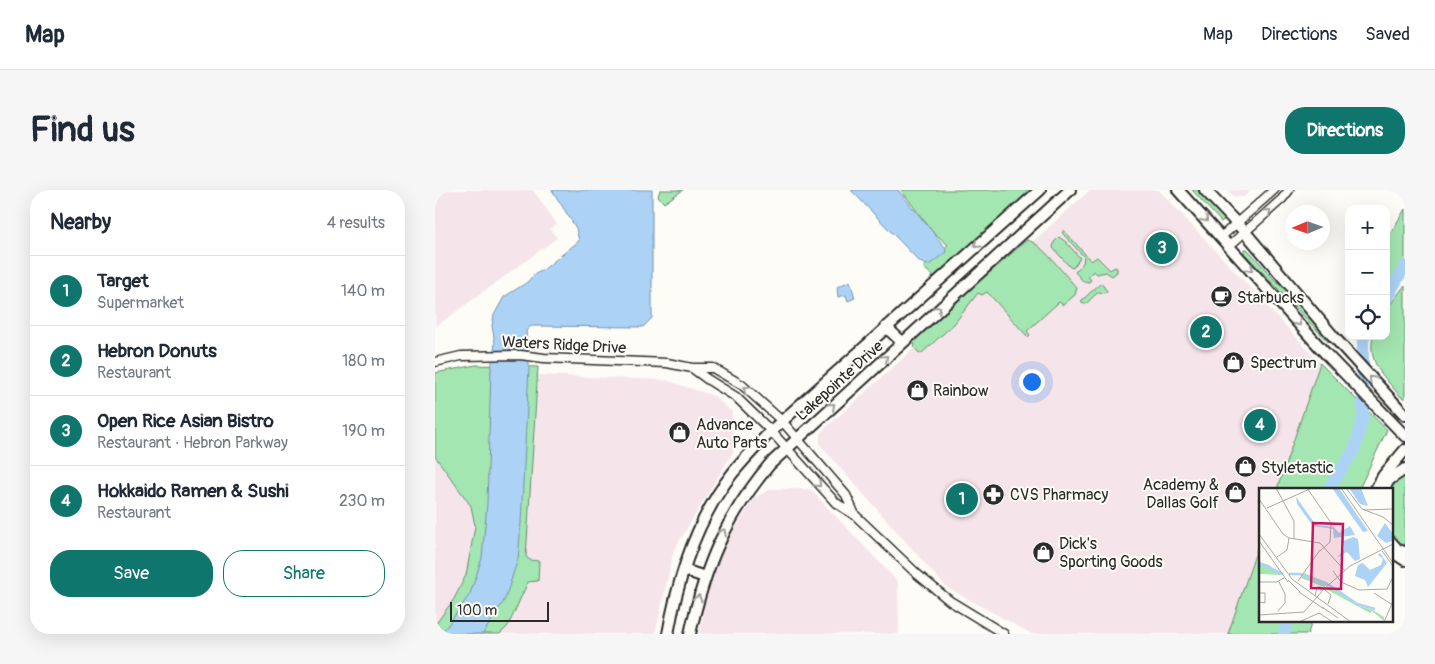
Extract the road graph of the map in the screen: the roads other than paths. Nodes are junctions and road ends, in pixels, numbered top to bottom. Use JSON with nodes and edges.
{"nodes":[{"id":1,"x":1039,"y":190,"type":"edge"},
{"id":2,"x":1070,"y":190,"type":"edge"},
{"id":3,"x":1178,"y":190,"type":"edge"},
{"id":4,"x":1205,"y":190,"type":"edge"},
{"id":5,"x":1274,"y":190,"type":"edge"},
{"id":6,"x":1289,"y":190,"type":"edge"},
{"id":7,"x":1237,"y":225,"type":"junction"},
{"id":8,"x":1245,"y":232,"type":"junction"},
{"id":9,"x":1221,"y":237,"type":"junction"},
{"id":10,"x":1229,"y":246,"type":"junction"},
{"id":11,"x":886,"y":327,"type":"junction"},
{"id":12,"x":902,"y":342,"type":"junction"},
{"id":13,"x":435,"y":362,"type":"edge"},
{"id":14,"x":692,"y":368,"type":"junction"},
{"id":15,"x":1405,"y":415,"type":"edge"},
{"id":16,"x":782,"y":422,"type":"junction"},
{"id":17,"x":771,"y":431,"type":"junction"},
{"id":18,"x":1405,"y":436,"type":"edge"},
{"id":19,"x":796,"y":439,"type":"junction"},
{"id":20,"x":786,"y":449,"type":"junction"},
{"id":21,"x":1405,"y":450,"type":"edge"},
{"id":22,"x":1405,"y":469,"type":"edge"},
{"id":23,"x":1376,"y":488,"type":"edge"},
{"id":24,"x":1384,"y":488,"type":"edge"},
{"id":25,"x":855,"y":515,"type":"junction"},
{"id":26,"x":1393,"y":544,"type":"edge"},
{"id":27,"x":1393,"y":552,"type":"edge"},
{"id":28,"x":1405,"y":552,"type":"edge"},
{"id":29,"x":1405,"y":560,"type":"edge"},
{"id":30,"x":684,"y":570,"type":"junction"},
{"id":31,"x":705,"y":577,"type":"junction"},
{"id":32,"x":669,"y":634,"type":"edge"},
{"id":33,"x":690,"y":634,"type":"edge"},
{"id":34,"x":1004,"y":634,"type":"edge"}],
"edges":[{"from":1,"to":11,"type":"main road","name":"Lakepointe Drive","one_way":true},
{"from":12,"to":2,"type":"main road","name":"Lakepointe Drive","one_way":true},
{"from":3,"to":9,"type":"main road","one_way":true},
{"from":4,"to":7,"type":"main road"},
{"from":5,"to":7,"type":"street"},
{"from":8,"to":6,"type":"street","one_way":true},
{"from":7,"to":8,"type":"main road"},
{"from":7,"to":9,"type":"street"},
{"from":8,"to":10,"type":"street"},
{"from":15,"to":8,"type":"main road","one_way":true},
{"from":9,"to":10,"type":"main road"},
{"from":10,"to":18,"type":"main road","one_way":true},
{"from":11,"to":12,"type":"main road"},
{"from":11,"to":16,"type":"main road","name":"Lakepointe Drive"},
{"from":19,"to":12,"type":"main road","name":"Lakepointe Drive","one_way":true},
{"from":13,"to":14,"type":"street","name":"Waters Ridge Drive"},
{"from":16,"to":14,"type":"street","name":"Waters Ridge Drive","one_way":true},
{"from":14,"to":17,"type":"street","name":"Waters Ridge Drive"},
{"from":16,"to":17,"type":"main road","name":"Lakepointe Drive"},
{"from":16,"to":19,"type":"street","name":"Waters Ridge Drive"},
{"from":17,"to":20,"type":"street","name":"Waters Ridge Drive"},
{"from":17,"to":30,"type":"main road","name":"Lakepointe Drive"},
{"from":19,"to":20,"type":"main road","name":"Lakepointe Drive"},
{"from":19,"to":25,"type":"street","name":"Waters Ridge Drive"},
{"from":20,"to":25,"type":"street","name":"Waters Ridge Drive","one_way":true},
{"from":31,"to":20,"type":"main road","name":"Lakepointe Drive","one_way":true},
{"from":21,"to":23,"type":"main road"},
{"from":22,"to":24,"type":"main road"},
{"from":25,"to":34,"type":"street","name":"Waters Ridge Drive"},
{"from":26,"to":28,"type":"main road"},
{"from":27,"to":29,"type":"main road"},
{"from":30,"to":31,"type":"main road"},
{"from":30,"to":32,"type":"main road","name":"Lakepointe Drive"},
{"from":33,"to":31,"type":"main road","name":"Lakepointe Drive","one_way":true}]}
